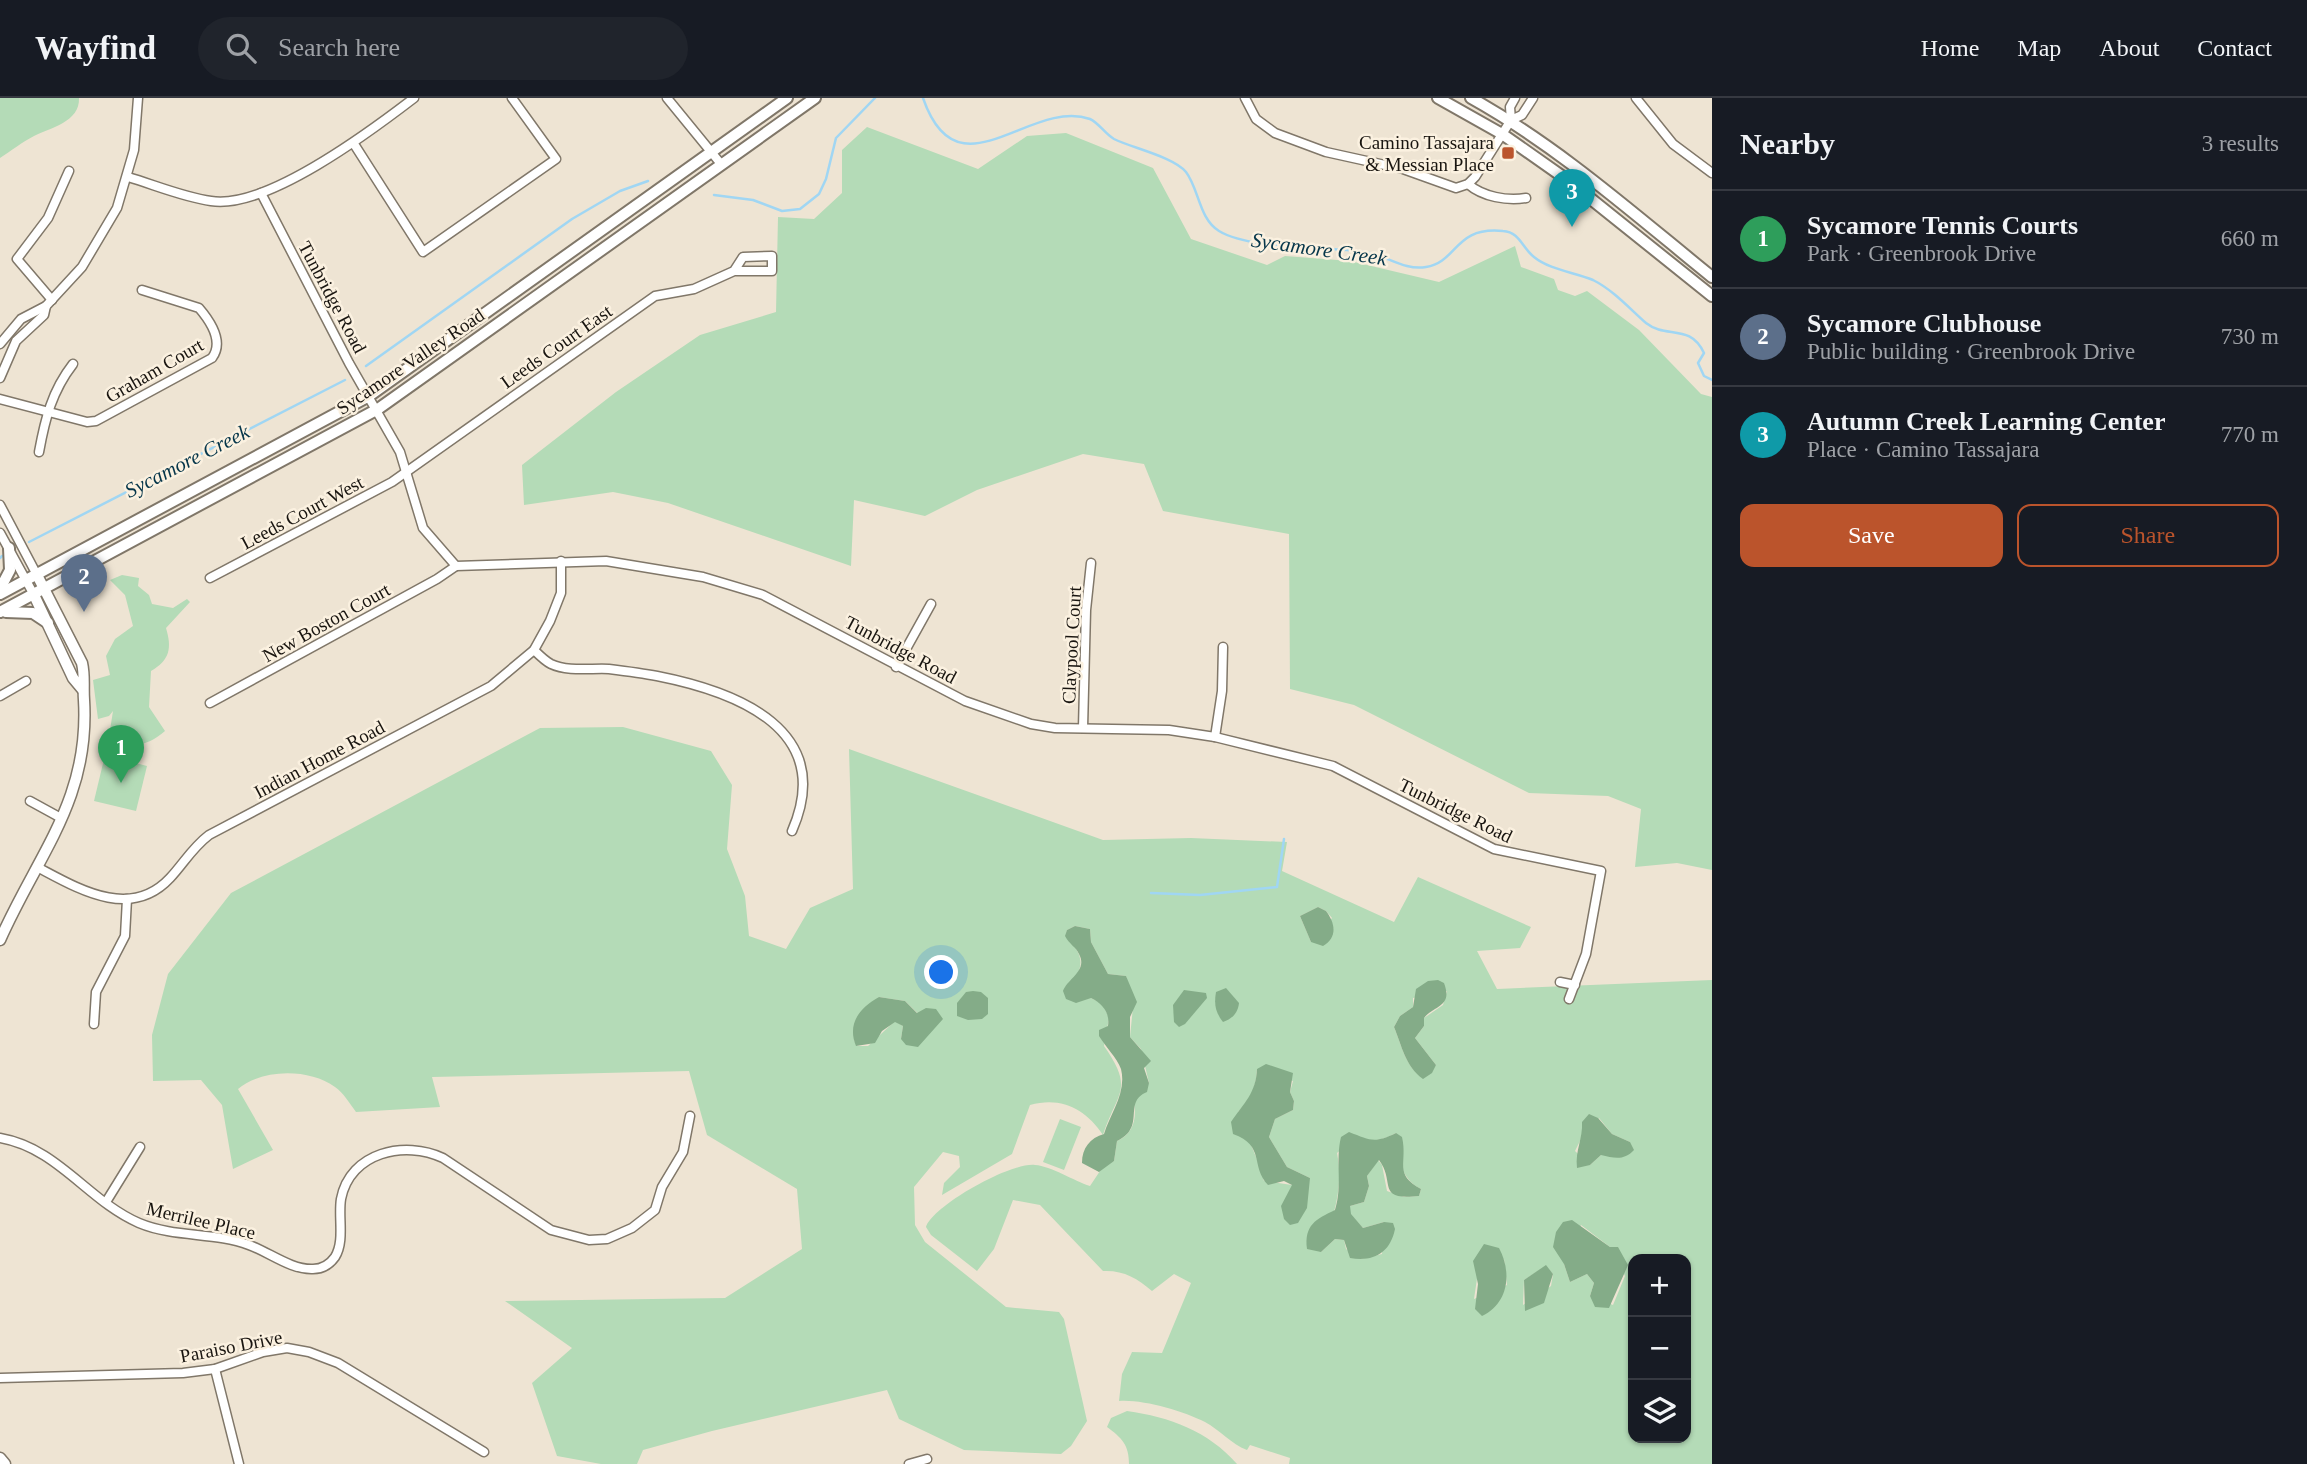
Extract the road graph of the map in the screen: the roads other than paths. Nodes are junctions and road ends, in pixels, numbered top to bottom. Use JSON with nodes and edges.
{"nodes":[{"id":1,"x":138,"y":98,"type":"edge"},
{"id":2,"x":414,"y":98,"type":"edge"},
{"id":3,"x":512,"y":98,"type":"edge"},
{"id":4,"x":667,"y":98,"type":"edge"},
{"id":5,"x":787,"y":98,"type":"edge"},
{"id":6,"x":815,"y":98,"type":"edge"},
{"id":7,"x":1245,"y":98,"type":"edge"},
{"id":8,"x":1438,"y":98,"type":"edge"},
{"id":9,"x":1471,"y":98,"type":"edge"},
{"id":10,"x":1515,"y":98,"type":"edge"},
{"id":11,"x":1533,"y":98,"type":"edge"},
{"id":12,"x":1636,"y":98,"type":"edge"},
{"id":13,"x":1511,"y":120,"type":"junction"},
{"id":14,"x":1502,"y":134,"type":"junction"},
{"id":15,"x":354,"y":144,"type":"junction"},
{"id":16,"x":712,"y":152,"type":"junction"},
{"id":17,"x":721,"y":164,"type":"junction"},
{"id":18,"x":69,"y":171,"type":"dead end"},
{"id":19,"x":1712,"y":173,"type":"edge"},
{"id":20,"x":128,"y":177,"type":"junction"},
{"id":21,"x":1468,"y":184,"type":"junction"},
{"id":22,"x":261,"y":193,"type":"junction"},
{"id":23,"x":1526,"y":198,"type":"dead end"},
{"id":24,"x":734,"y":271,"type":"junction"},
{"id":25,"x":1712,"y":277,"type":"edge"},
{"id":26,"x":142,"y":289,"type":"dead end"},
{"id":27,"x":1712,"y":296,"type":"edge"},
{"id":28,"x":49,"y":303,"type":"junction"},
{"id":29,"x":0,"y":344,"type":"edge"},
{"id":30,"x":73,"y":364,"type":"dead end"},
{"id":31,"x":0,"y":378,"type":"edge"},
{"id":32,"x":369,"y":396,"type":"junction"},
{"id":33,"x":0,"y":399,"type":"edge"},
{"id":34,"x":378,"y":409,"type":"junction"},
{"id":35,"x":47,"y":412,"type":"junction"},
{"id":36,"x":39,"y":452,"type":"dead end"},
{"id":37,"x":407,"y":470,"type":"junction"},
{"id":38,"x":0,"y":505,"type":"edge"},
{"id":39,"x":0,"y":533,"type":"edge"},
{"id":40,"x":9,"y":548,"type":"junction"},
{"id":41,"x":561,"y":561,"type":"junction"},
{"id":42,"x":1091,"y":563,"type":"dead end"},
{"id":43,"x":456,"y":566,"type":"junction"},
{"id":44,"x":31,"y":578,"type":"junction"},
{"id":45,"x":210,"y":578,"type":"dead end"},
{"id":46,"x":0,"y":592,"type":"edge"},
{"id":47,"x":39,"y":592,"type":"junction"},
{"id":48,"x":931,"y":604,"type":"dead end"},
{"id":49,"x":0,"y":612,"type":"edge"},
{"id":50,"x":48,"y":623,"type":"junction"},
{"id":51,"x":1223,"y":647,"type":"dead end"},
{"id":52,"x":534,"y":650,"type":"junction"},
{"id":53,"x":896,"y":667,"type":"junction"},
{"id":54,"x":26,"y":681,"type":"dead end"},
{"id":55,"x":83,"y":690,"type":"junction"},
{"id":56,"x":0,"y":696,"type":"edge"},
{"id":57,"x":210,"y":703,"type":"dead end"},
{"id":58,"x":1083,"y":728,"type":"junction"},
{"id":59,"x":1215,"y":737,"type":"junction"},
{"id":60,"x":30,"y":801,"type":"dead end"},
{"id":61,"x":61,"y":818,"type":"junction"},
{"id":62,"x":792,"y":831,"type":"dead end"},
{"id":63,"x":37,"y":867,"type":"junction"},
{"id":64,"x":127,"y":899,"type":"junction"},
{"id":65,"x":1,"y":934,"type":"edge"},
{"id":66,"x":1560,"y":982,"type":"dead end"},
{"id":67,"x":1576,"y":985,"type":"junction"},
{"id":68,"x":1569,"y":999,"type":"dead end"},
{"id":69,"x":94,"y":1024,"type":"dead end"},
{"id":70,"x":690,"y":1116,"type":"dead end"},
{"id":71,"x":0,"y":1138,"type":"edge"},
{"id":72,"x":140,"y":1147,"type":"dead end"},
{"id":73,"x":106,"y":1202,"type":"junction"},
{"id":74,"x":215,"y":1369,"type":"junction"},
{"id":75,"x":0,"y":1378,"type":"edge"},
{"id":76,"x":484,"y":1452,"type":"dead end"},
{"id":77,"x":0,"y":1458,"type":"edge"},
{"id":78,"x":927,"y":1459,"type":"dead end"},
{"id":79,"x":5,"y":1464,"type":"edge"},
{"id":80,"x":239,"y":1464,"type":"edge"},
{"id":81,"x":909,"y":1464,"type":"edge"}],
"edges":[{"from":1,"to":20,"type":"street"},
{"from":2,"to":15,"type":"street"},
{"from":3,"to":15,"type":"street"},
{"from":4,"to":16,"type":"street"},
{"from":5,"to":16,"type":"main road","name":"Sycamore Valley Road"},
{"from":6,"to":17,"type":"main road","name":"Sycamore Valley Road"},
{"from":7,"to":21,"type":"street"},
{"from":8,"to":14,"type":"main road"},
{"from":9,"to":13,"type":"main road"},
{"from":10,"to":13,"type":"street"},
{"from":11,"to":13,"type":"street"},
{"from":12,"to":19,"type":"street"},
{"from":13,"to":14,"type":"street"},
{"from":13,"to":25,"type":"main road"},
{"from":14,"to":21,"type":"street"},
{"from":14,"to":27,"type":"main road"},
{"from":15,"to":22,"type":"street"},
{"from":16,"to":17,"type":"street"},
{"from":16,"to":32,"type":"main road","name":"Sycamore Valley Road"},
{"from":17,"to":34,"type":"main road","name":"Sycamore Valley Road"},
{"from":18,"to":28,"type":"street"},
{"from":20,"to":22,"type":"street"},
{"from":20,"to":28,"type":"street"},
{"from":21,"to":23,"type":"street"},
{"from":22,"to":32,"type":"street","name":"Tunbridge Road"},
{"from":24,"to":24,"type":"street","name":"Leeds Court East"},
{"from":24,"to":37,"type":"street","name":"Leeds Court East"},
{"from":26,"to":35,"type":"street","name":"Graham Court"},
{"from":28,"to":29,"type":"street"},
{"from":28,"to":31,"type":"street"},
{"from":30,"to":35,"type":"street"},
{"from":32,"to":34,"type":"street","name":"Tunbridge Road"},
{"from":32,"to":44,"type":"main road","name":"Sycamore Valley Road"},
{"from":33,"to":35,"type":"street","name":"Graham Court"},
{"from":34,"to":37,"type":"street","name":"Tunbridge Road"},
{"from":34,"to":47,"type":"main road","name":"Sycamore Valley Road"},
{"from":35,"to":36,"type":"street"},
{"from":37,"to":43,"type":"street","name":"Tunbridge Road"},
{"from":37,"to":45,"type":"street","name":"Leeds Court West"},
{"from":38,"to":44,"type":"street"},
{"from":39,"to":40,"type":"street"},
{"from":40,"to":44,"type":"street"},
{"from":40,"to":46,"type":"main road"},
{"from":41,"to":43,"type":"street","name":"Tunbridge Road"},
{"from":41,"to":52,"type":"street","name":"Indian Home Road"},
{"from":41,"to":53,"type":"street","name":"Tunbridge Road"},
{"from":42,"to":58,"type":"street","name":"Claypool Court"},
{"from":43,"to":57,"type":"street","name":"New Boston Court"},
{"from":44,"to":46,"type":"main road","name":"Sycamore Valley Road"},
{"from":44,"to":47,"type":"street"},
{"from":47,"to":49,"type":"main road","name":"Sycamore Valley Road"},
{"from":47,"to":50,"type":"street"},
{"from":47,"to":55,"type":"street"},
{"from":48,"to":53,"type":"street"},
{"from":49,"to":50,"type":"main road"},
{"from":50,"to":55,"type":"street"},
{"from":51,"to":59,"type":"street"},
{"from":52,"to":62,"type":"street"},
{"from":52,"to":64,"type":"street","name":"Indian Home Road"},
{"from":53,"to":58,"type":"street","name":"Tunbridge Road"},
{"from":54,"to":56,"type":"street"},
{"from":55,"to":61,"type":"street"},
{"from":58,"to":59,"type":"street","name":"Tunbridge Road"},
{"from":59,"to":67,"type":"street","name":"Tunbridge Road"},
{"from":60,"to":61,"type":"street"},
{"from":61,"to":63,"type":"street"},
{"from":63,"to":64,"type":"street","name":"Indian Home Road"},
{"from":63,"to":65,"type":"street"},
{"from":64,"to":69,"type":"street"},
{"from":66,"to":67,"type":"street"},
{"from":67,"to":68,"type":"street","name":"Tunbridge Road"},
{"from":70,"to":73,"type":"street","name":"Merrilee Place"},
{"from":71,"to":73,"type":"street","name":"Merrilee Place"},
{"from":72,"to":73,"type":"street"},
{"from":74,"to":75,"type":"street","name":"Paraiso Drive"},
{"from":74,"to":76,"type":"street","name":"Paraiso Drive"},
{"from":74,"to":80,"type":"street"},
{"from":77,"to":79,"type":"street"},
{"from":78,"to":81,"type":"street"}]}
